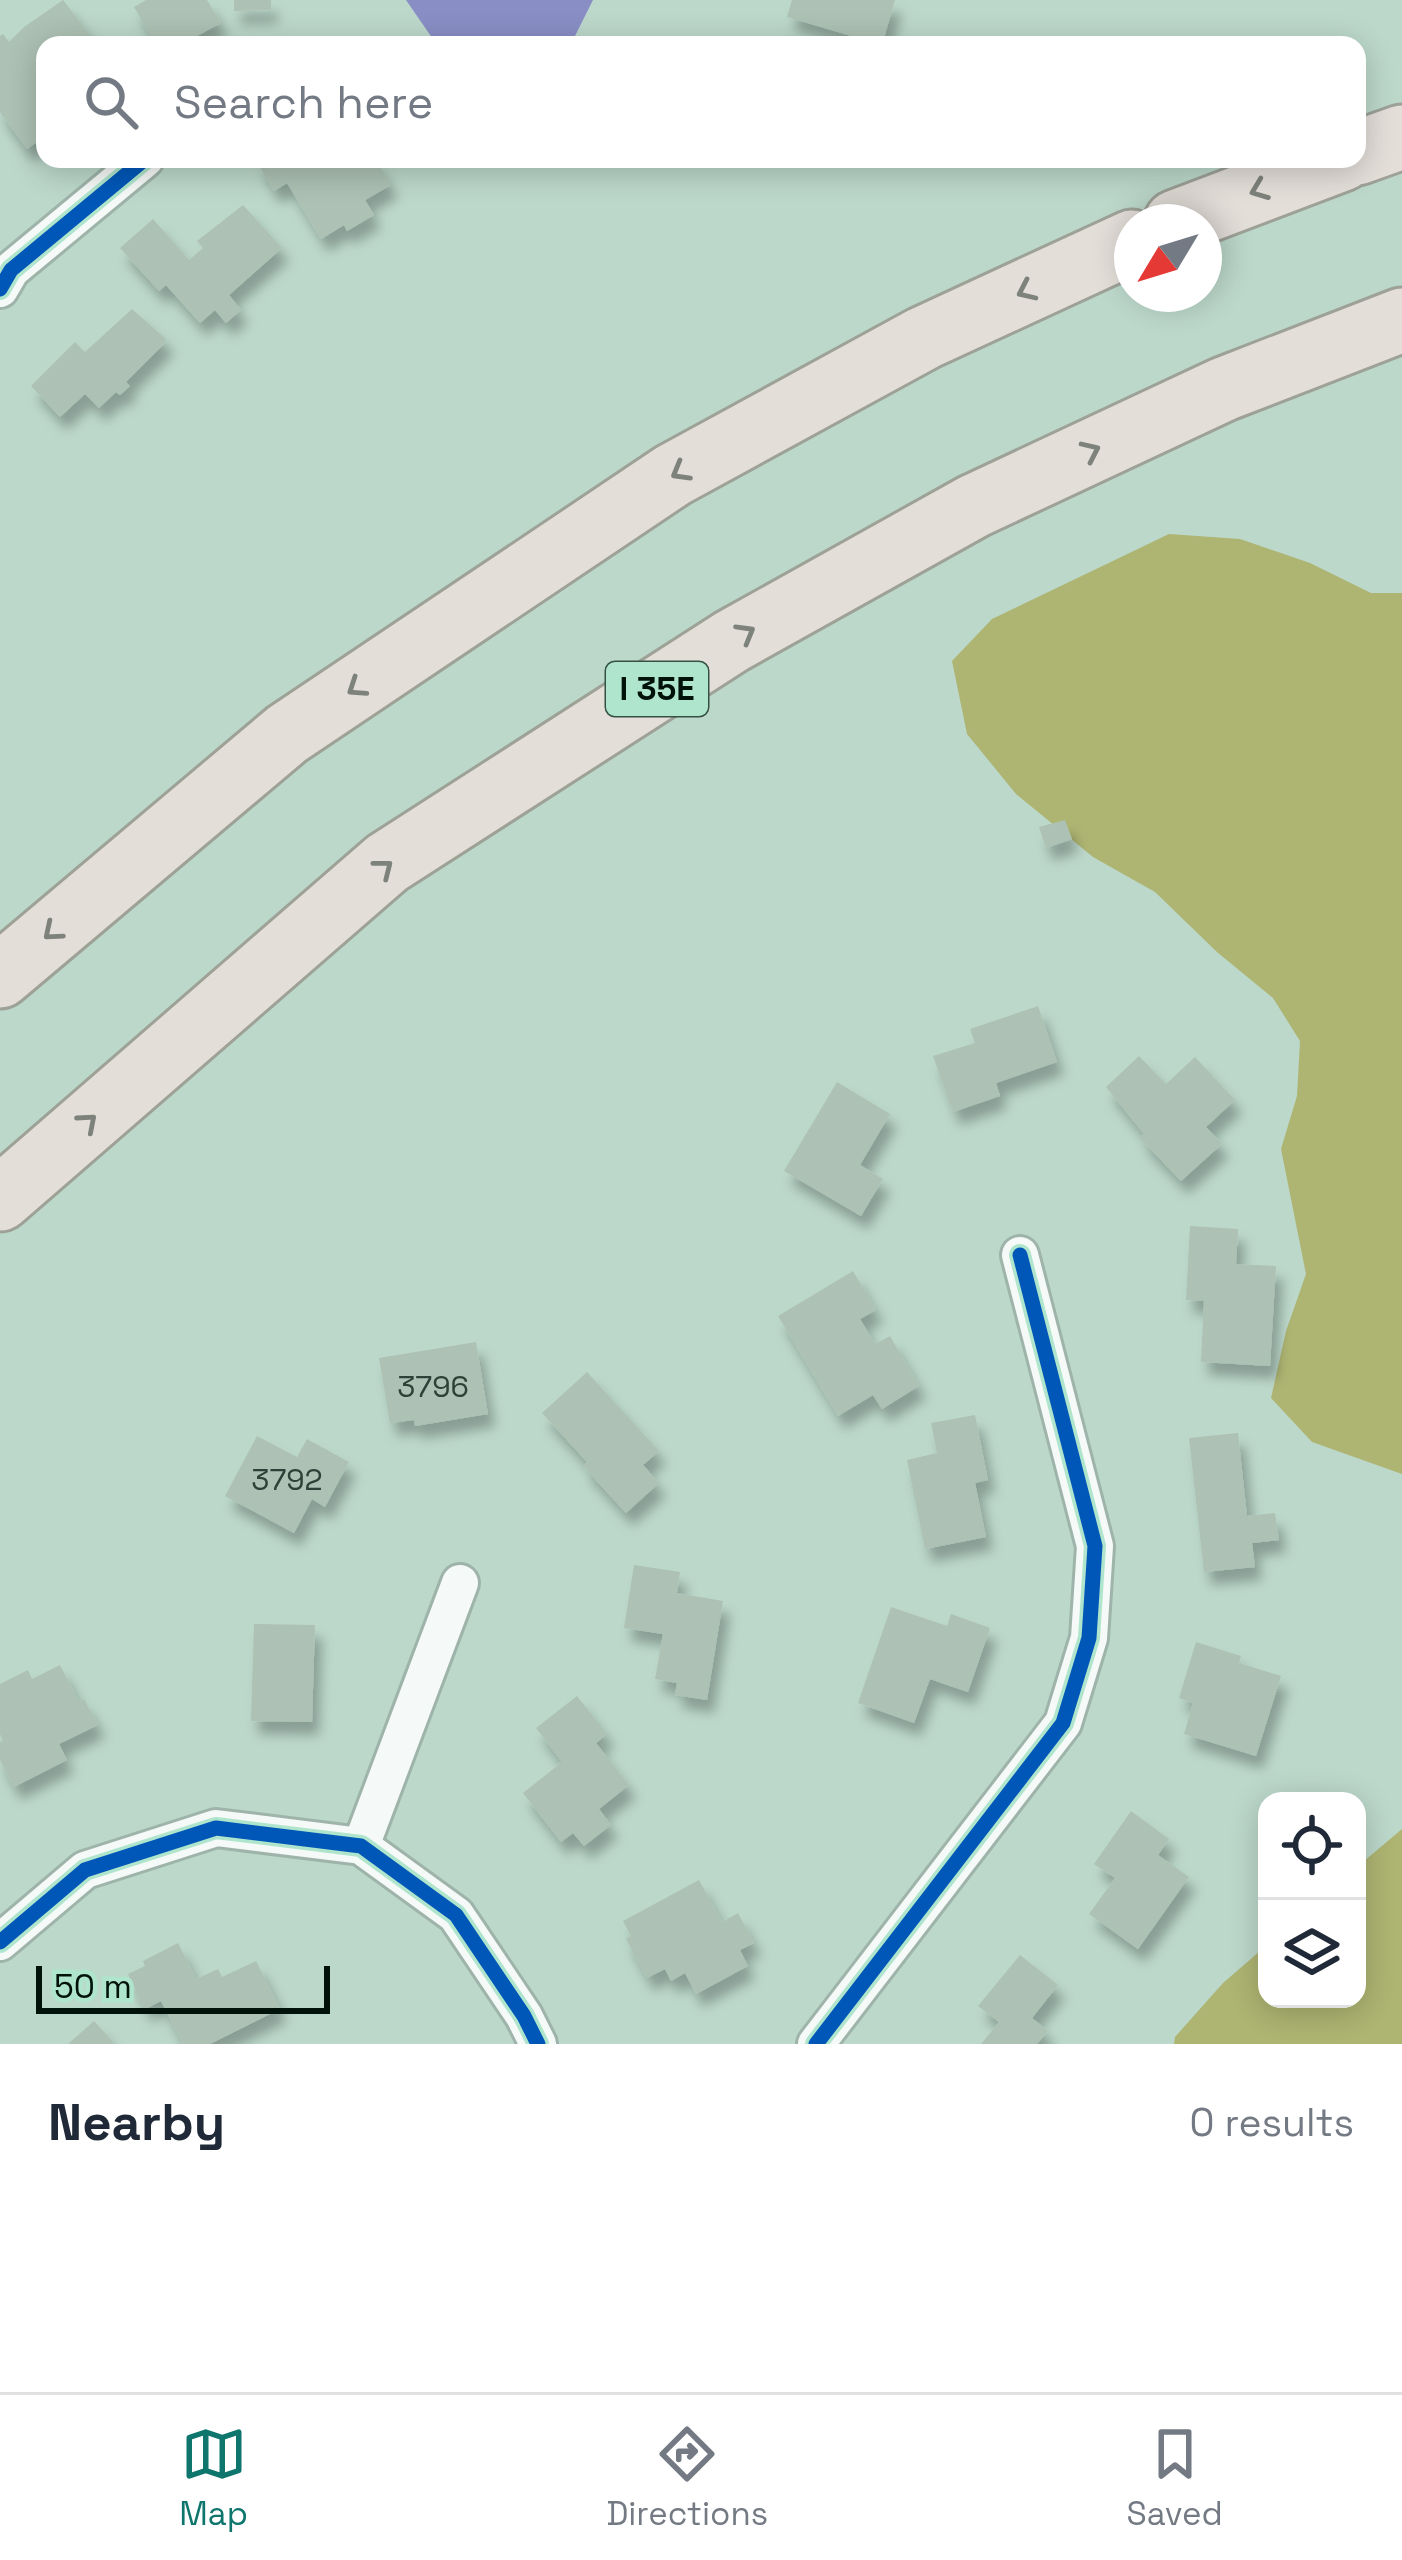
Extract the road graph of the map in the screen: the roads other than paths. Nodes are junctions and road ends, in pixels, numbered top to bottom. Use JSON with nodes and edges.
{"nodes":[{"id":1,"x":1402,"y":136,"type":"edge"},
{"id":2,"x":1366,"y":150,"type":"edge"},
{"id":3,"x":134,"y":168,"type":"edge"},
{"id":4,"x":1318,"y":168,"type":"edge"},
{"id":5,"x":1222,"y":205,"type":"edge"},
{"id":6,"x":1114,"y":250,"type":"edge"},
{"id":7,"x":0,"y":289,"type":"edge"},
{"id":8,"x":1402,"y":320,"type":"edge"},
{"id":9,"x":0,"y":976,"type":"edge"},
{"id":10,"x":0,"y":1199,"type":"edge"},
{"id":11,"x":1020,"y":1255,"type":"dead end"},
{"id":12,"x":460,"y":1583,"type":"dead end"},
{"id":13,"x":361,"y":1846,"type":"junction"},
{"id":14,"x":0,"y":1942,"type":"edge"},
{"id":15,"x":538,"y":2044,"type":"edge"},
{"id":16,"x":816,"y":2044,"type":"edge"}],
"edges":[{"from":1,"to":2,"type":"highway"},
{"from":3,"to":7,"type":"street"},
{"from":4,"to":5,"type":"highway","one_way":true},
{"from":6,"to":9,"type":"highway","one_way":true},
{"from":10,"to":8,"type":"highway","number":"I 35E","one_way":true},
{"from":11,"to":16,"type":"street"},
{"from":12,"to":13,"type":"street"},
{"from":13,"to":14,"type":"street"},
{"from":13,"to":15,"type":"street"}]}
